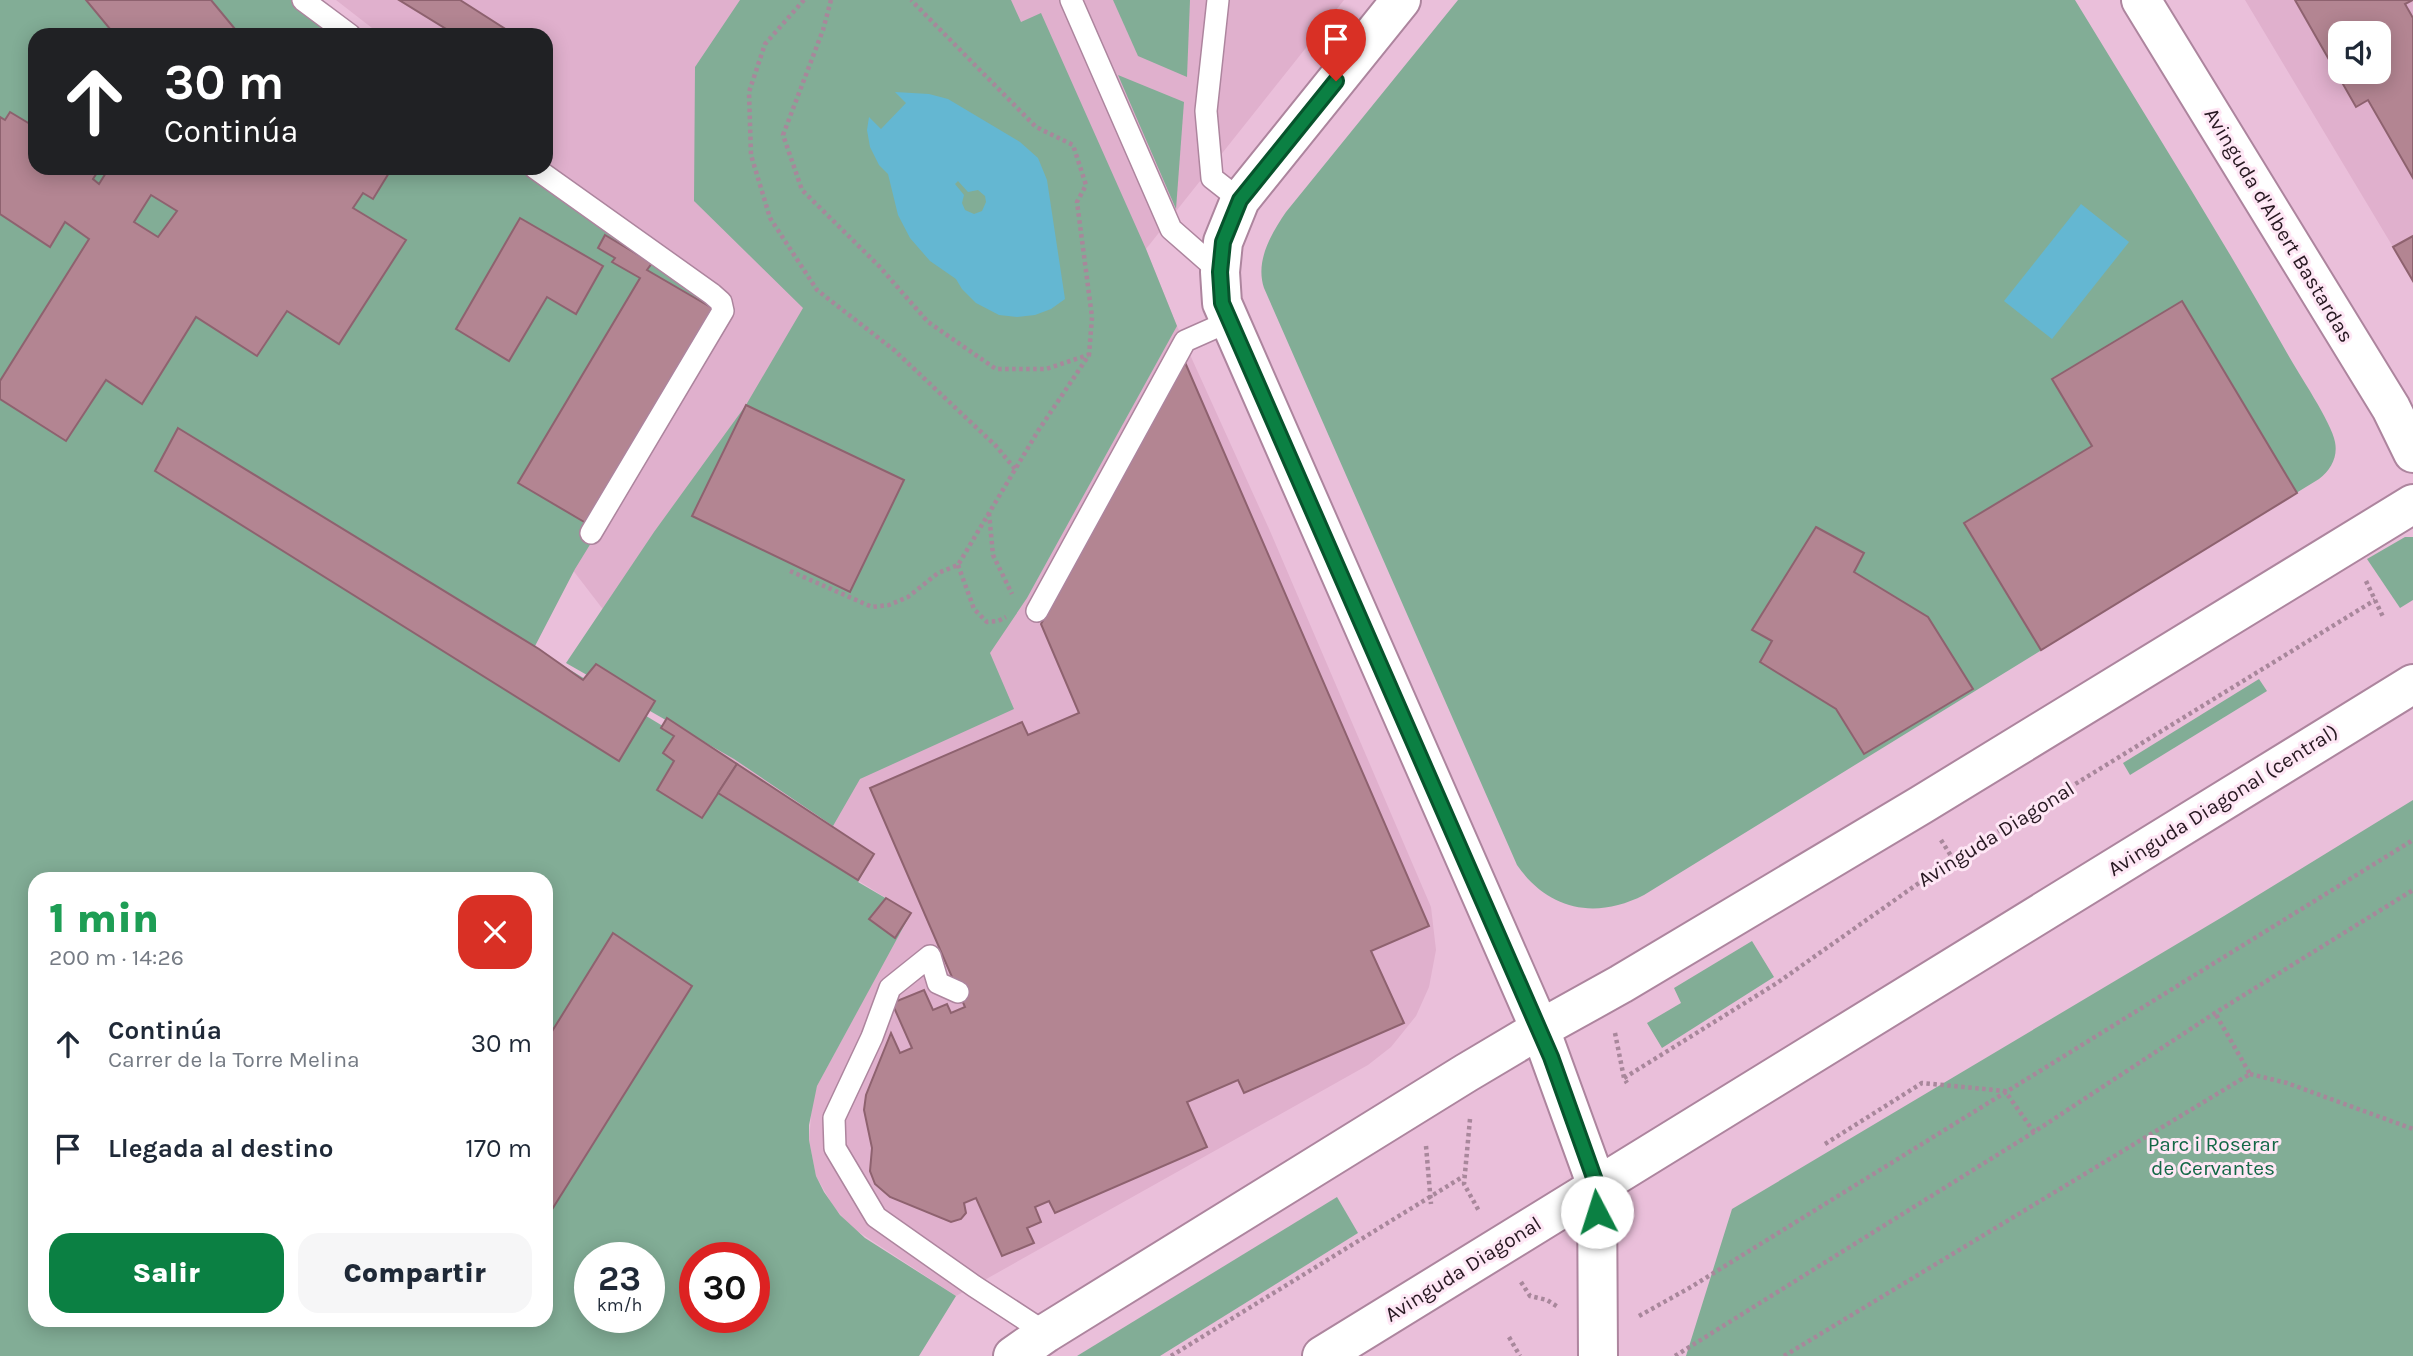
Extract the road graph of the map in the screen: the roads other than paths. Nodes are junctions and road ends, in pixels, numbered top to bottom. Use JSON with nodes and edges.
{"nodes":[{"id":1,"x":303,"y":0,"type":"edge"},
{"id":2,"x":1071,"y":0,"type":"edge"},
{"id":3,"x":1218,"y":0,"type":"edge"},
{"id":4,"x":1401,"y":0,"type":"edge"},
{"id":5,"x":2141,"y":0,"type":"edge"},
{"id":6,"x":341,"y":28,"type":"edge"},
{"id":7,"x":545,"y":175,"type":"edge"},
{"id":8,"x":1240,"y":200,"type":"junction"},
{"id":9,"x":1220,"y":272,"type":"junction"},
{"id":10,"x":1230,"y":321,"type":"junction"},
{"id":11,"x":2413,"y":453,"type":"edge"},
{"id":12,"x":2413,"y":504,"type":"edge"},
{"id":13,"x":591,"y":533,"type":"dead end"},
{"id":14,"x":1037,"y":611,"type":"dead end"},
{"id":15,"x":2413,"y":684,"type":"edge"},
{"id":16,"x":2034,"y":917,"type":"joint"},
{"id":17,"x":958,"y":992,"type":"dead end"},
{"id":18,"x":1540,"y":1029,"type":"junction"},
{"id":19,"x":1597,"y":1186,"type":"junction"},
{"id":20,"x":1046,"y":1333,"type":"junction"},
{"id":21,"x":1013,"y":1356,"type":"edge"},
{"id":22,"x":1322,"y":1356,"type":"edge"},
{"id":23,"x":1598,"y":1356,"type":"edge"}],
"edges":[{"from":1,"to":6,"type":"lane"},
{"from":2,"to":9,"type":"lane"},
{"from":3,"to":8,"type":"lane"},
{"from":4,"to":8,"type":"main road"},
{"from":5,"to":11,"type":"main road","name":"Avinguda d'Albert Bastardas"},
{"from":7,"to":13,"type":"lane"},
{"from":8,"to":9,"type":"main road"},
{"from":9,"to":10,"type":"main road"},
{"from":10,"to":14,"type":"lane"},
{"from":10,"to":18,"type":"main road"},
{"from":12,"to":18,"type":"main road"},
{"from":15,"to":16,"type":"main road","name":"Avinguda Diagonal (central)"},
{"from":16,"to":19,"type":"main road","name":"Avinguda Diagonal"},
{"from":17,"to":20,"type":"lane"},
{"from":18,"to":19,"type":"main road"},
{"from":18,"to":20,"type":"main road"},
{"from":19,"to":22,"type":"main road","name":"Avinguda Diagonal"},
{"from":19,"to":23,"type":"main road"},
{"from":20,"to":21,"type":"main road"}]}
